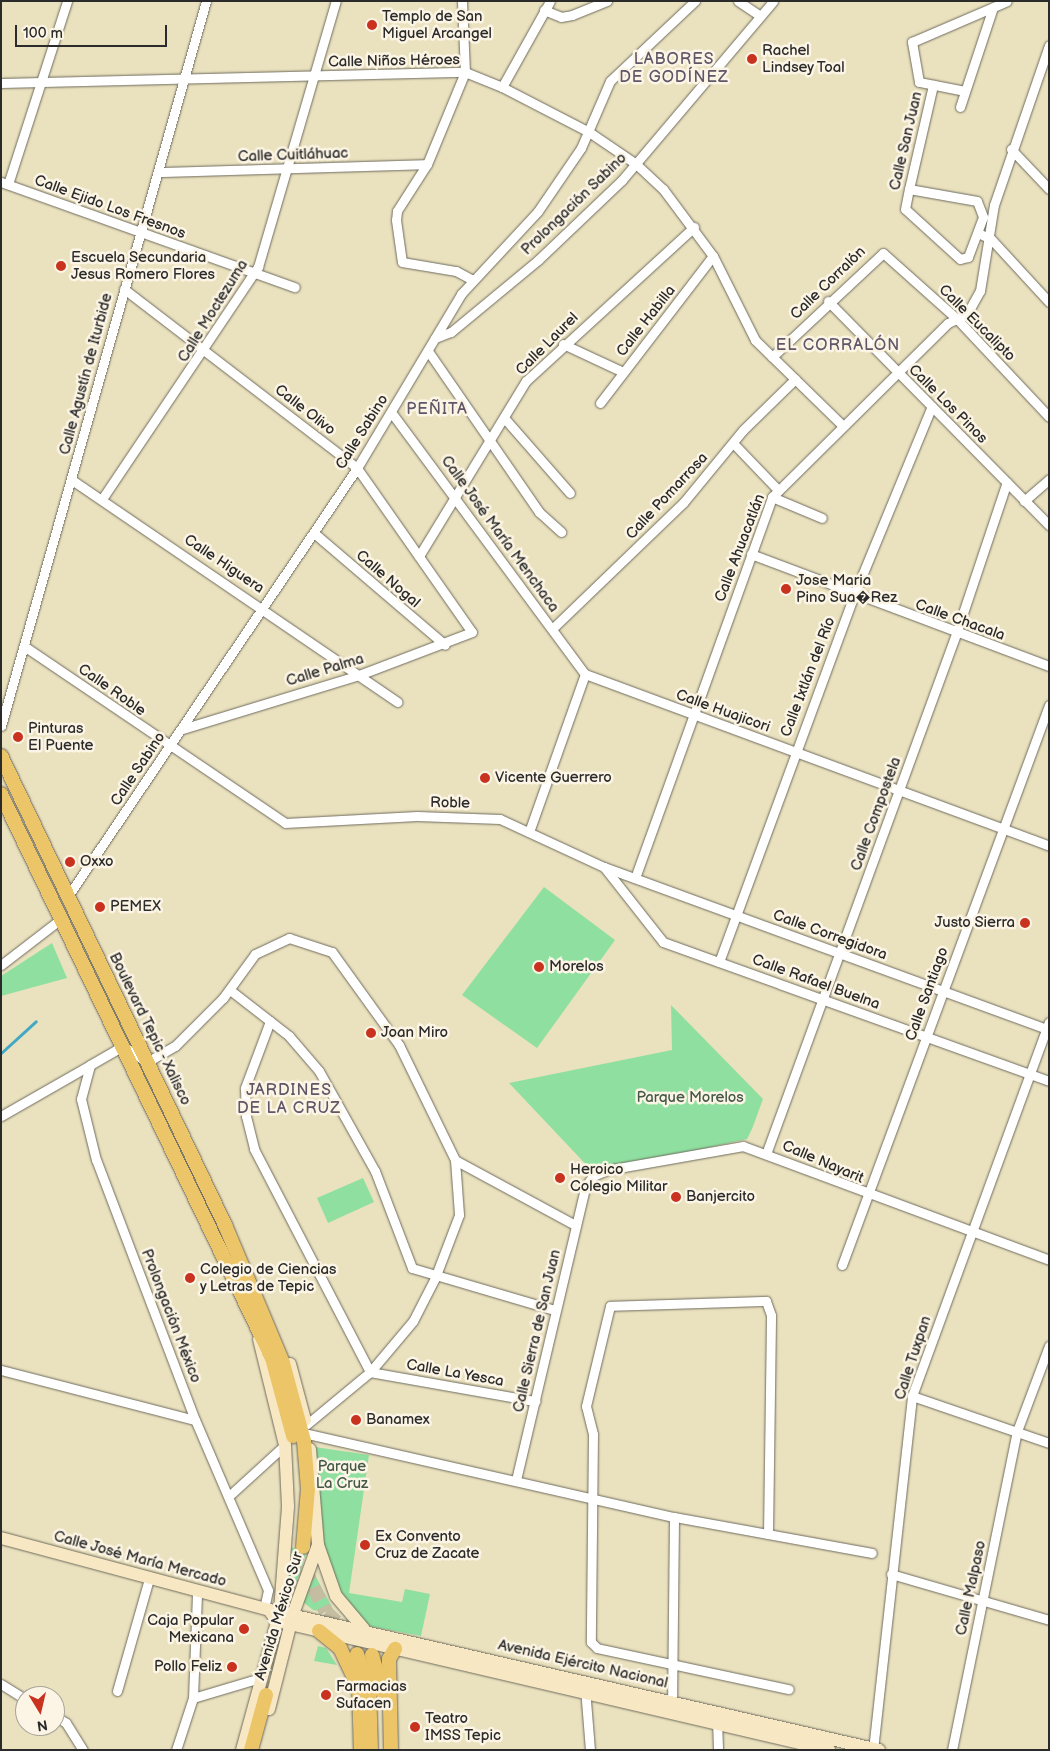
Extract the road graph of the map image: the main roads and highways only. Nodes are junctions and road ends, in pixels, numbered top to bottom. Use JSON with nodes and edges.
{"nodes":[{"id":1,"x":1,"y":756,"type":"edge"},
{"id":2,"x":1,"y":794,"type":"edge"},
{"id":3,"x":261,"y":1321,"type":"junction"},
{"id":4,"x":1,"y":1538,"type":"edge"},
{"id":5,"x":318,"y":1545,"type":"junction"},
{"id":6,"x":300,"y":1548,"type":"tunnel mouth"},
{"id":7,"x":272,"y":1613,"type":"junction"},
{"id":8,"x":292,"y":1620,"type":"junction"},
{"id":9,"x":319,"y":1631,"type":"junction"},
{"id":10,"x":368,"y":1632,"type":"junction"},
{"id":11,"x":396,"y":1649,"type":"junction"},
{"id":12,"x":357,"y":1654,"type":"tunnel mouth"},
{"id":13,"x":372,"y":1655,"type":"tunnel mouth"},
{"id":14,"x":585,"y":1687,"type":"junction"},
{"id":15,"x":266,"y":1694,"type":"tunnel mouth"},
{"id":16,"x":717,"y":1718,"type":"junction"},
{"id":17,"x":875,"y":1749,"type":"edge"},
{"id":18,"x":242,"y":1750,"type":"edge"},
{"id":19,"x":251,"y":1750,"type":"edge"},
{"id":20,"x":257,"y":1750,"type":"edge"},
{"id":21,"x":361,"y":1750,"type":"edge"},
{"id":22,"x":371,"y":1750,"type":"edge"},
{"id":23,"x":386,"y":1750,"type":"edge"},
{"id":24,"x":391,"y":1750,"type":"edge"},
{"id":25,"x":829,"y":1750,"type":"edge"}],
"edges":[{"from":1,"to":3,"type":"main road","name":"Boulevard Tepic - Xalisco"},
{"from":2,"to":3,"type":"main road","name":"Boulevard Tepic - Xalisco"},
{"from":3,"to":5,"type":"main road","name":"Avenida México Sur"},
{"from":3,"to":6,"type":"main road"},
{"from":3,"to":7,"type":"main road","name":"Avenida México Sur"},
{"from":4,"to":7,"type":"main road","name":"Calle José María Mercado"},
{"from":5,"to":8,"type":"main road","name":"Avenida México Sur"},
{"from":5,"to":10,"type":"main road"},
{"from":7,"to":8,"type":"main road","name":"Avenida Ejército Nacional"},
{"from":7,"to":18,"type":"main road","name":"Avenida México Sur"},
{"from":8,"to":9,"type":"main road","name":"Avenida Ejército Nacional"},
{"from":8,"to":10,"type":"main road","name":"Avenida Ejército Nacional"},
{"from":8,"to":20,"type":"main road","name":"Avenida México Sur"},
{"from":9,"to":11,"type":"main road","name":"Avenida Ejército Nacional"},
{"from":9,"to":21,"type":"main road"},
{"from":10,"to":14,"type":"main road","name":"Avenida Ejército Nacional"},
{"from":11,"to":14,"type":"main road","name":"Avenida Ejército Nacional"},
{"from":11,"to":24,"type":"main road"},
{"from":12,"to":22,"type":"main road"},
{"from":13,"to":23,"type":"main road"},
{"from":14,"to":16,"type":"main road","name":"Avenida Ejército Nacional"},
{"from":15,"to":19,"type":"main road"},
{"from":16,"to":17,"type":"main road","name":"Avenida Ejército Nacional"},
{"from":16,"to":25,"type":"main road","name":"Avenida Ejército Nacional"}]}
